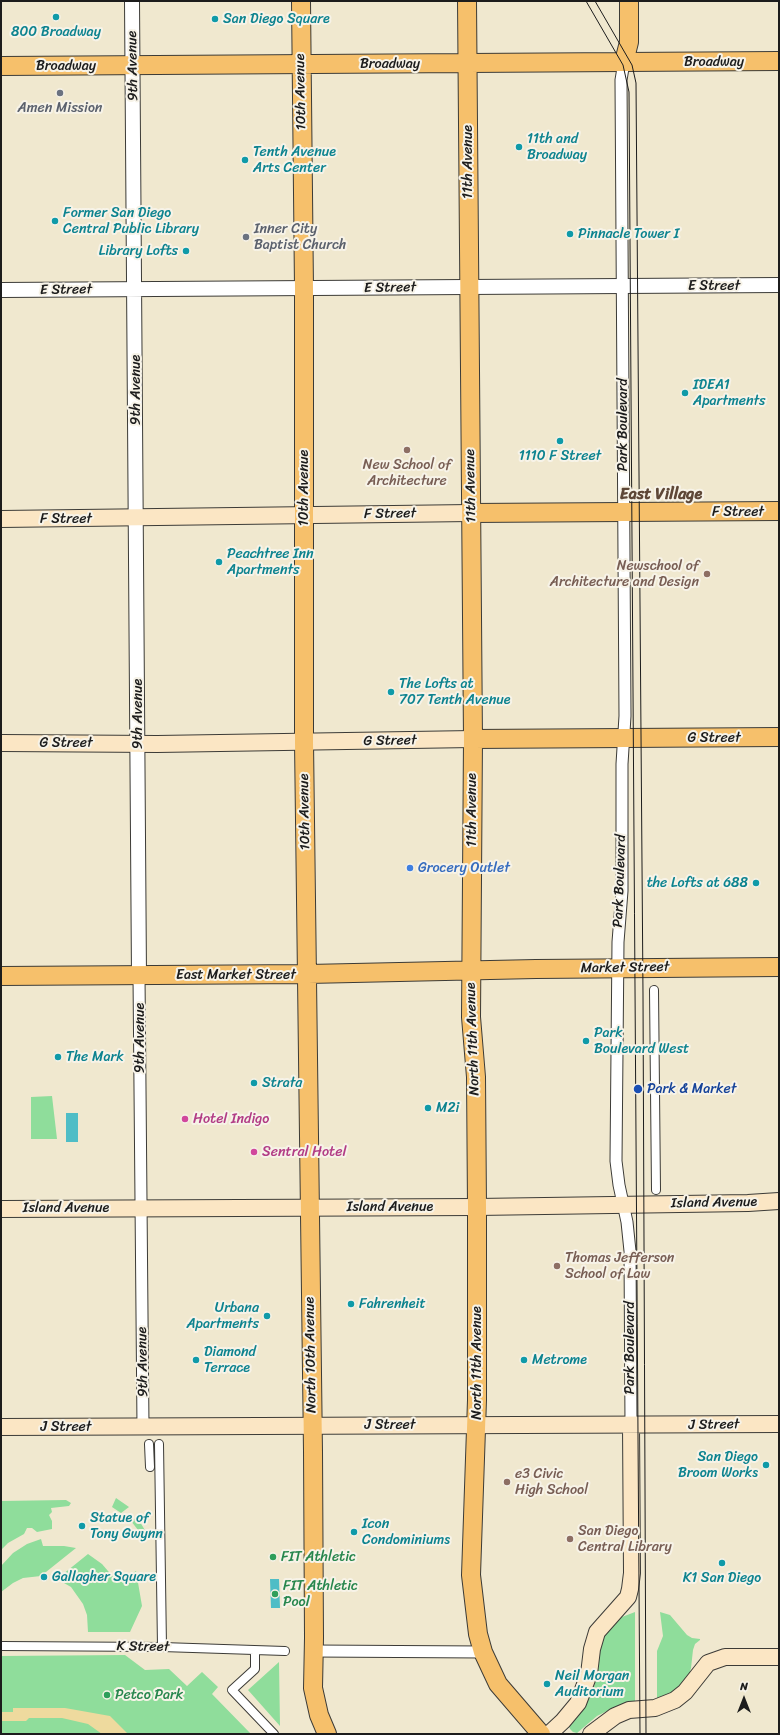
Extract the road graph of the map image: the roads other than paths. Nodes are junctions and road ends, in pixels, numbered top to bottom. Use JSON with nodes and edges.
{"nodes":[{"id":1,"x":132,"y":1,"type":"edge"},
{"id":2,"x":301,"y":1,"type":"edge"},
{"id":3,"x":467,"y":1,"type":"edge"},
{"id":4,"x":629,"y":1,"type":"edge"},
{"id":5,"x":779,"y":61,"type":"edge"},
{"id":6,"x":624,"y":62,"type":"junction"},
{"id":7,"x":467,"y":63,"type":"junction"},
{"id":8,"x":301,"y":64,"type":"junction"},
{"id":9,"x":133,"y":65,"type":"junction"},
{"id":10,"x":1,"y":66,"type":"edge"},
{"id":11,"x":779,"y":285,"type":"edge"},
{"id":12,"x":622,"y":286,"type":"junction"},
{"id":13,"x":469,"y":287,"type":"junction"},
{"id":14,"x":135,"y":289,"type":"junction"},
{"id":15,"x":304,"y":289,"type":"junction"},
{"id":16,"x":1,"y":290,"type":"edge"},
{"id":17,"x":779,"y":511,"type":"edge"},
{"id":18,"x":624,"y":512,"type":"junction"},
{"id":19,"x":472,"y":513,"type":"junction"},
{"id":20,"x":304,"y":515,"type":"junction"},
{"id":21,"x":137,"y":518,"type":"junction"},
{"id":22,"x":1,"y":519,"type":"edge"},
{"id":23,"x":779,"y":737,"type":"edge"},
{"id":24,"x":624,"y":738,"type":"junction"},
{"id":25,"x":473,"y":739,"type":"junction"},
{"id":26,"x":304,"y":742,"type":"junction"},
{"id":27,"x":1,"y":743,"type":"edge"},
{"id":28,"x":138,"y":744,"type":"junction"},
{"id":29,"x":779,"y":967,"type":"edge"},
{"id":30,"x":618,"y":968,"type":"junction"},
{"id":31,"x":471,"y":972,"type":"junction"},
{"id":32,"x":308,"y":974,"type":"junction"},
{"id":33,"x":1,"y":976,"type":"edge"},
{"id":34,"x":139,"y":976,"type":"junction"},
{"id":35,"x":654,"y":990,"type":"dead end"},
{"id":36,"x":656,"y":1190,"type":"dead end"},
{"id":37,"x":779,"y":1201,"type":"edge"},
{"id":38,"x":623,"y":1205,"type":"junction"},
{"id":39,"x":310,"y":1207,"type":"junction"},
{"id":40,"x":477,"y":1207,"type":"junction"},
{"id":41,"x":141,"y":1208,"type":"junction"},
{"id":42,"x":1,"y":1209,"type":"edge"},
{"id":43,"x":779,"y":1424,"type":"edge"},
{"id":44,"x":477,"y":1425,"type":"junction"},
{"id":45,"x":631,"y":1425,"type":"junction"},
{"id":46,"x":312,"y":1426,"type":"junction"},
{"id":47,"x":1,"y":1427,"type":"edge"},
{"id":48,"x":143,"y":1427,"type":"junction"},
{"id":49,"x":149,"y":1444,"type":"dead end"},
{"id":50,"x":159,"y":1444,"type":"dead end"},
{"id":51,"x":150,"y":1466,"type":"dead end"},
{"id":52,"x":1,"y":1646,"type":"edge"},
{"id":53,"x":162,"y":1647,"type":"junction"},
{"id":54,"x":255,"y":1650,"type":"junction"},
{"id":55,"x":285,"y":1651,"type":"dead end"},
{"id":56,"x":313,"y":1651,"type":"junction"},
{"id":57,"x":483,"y":1652,"type":"junction"},
{"id":58,"x":779,"y":1657,"type":"edge"},
{"id":59,"x":607,"y":1729,"type":"edge"},
{"id":60,"x":274,"y":1734,"type":"edge"},
{"id":61,"x":327,"y":1734,"type":"edge"},
{"id":62,"x":541,"y":1734,"type":"edge"},
{"id":63,"x":549,"y":1734,"type":"edge"},
{"id":64,"x":590,"y":1734,"type":"edge"}],
"edges":[{"from":1,"to":9,"type":"street","name":"9th Avenue"},
{"from":2,"to":8,"type":"main road","name":"10th Avenue"},
{"from":3,"to":7,"type":"main road","name":"11th Avenue"},
{"from":4,"to":6,"type":"main road","name":"Park Boulevard"},
{"from":5,"to":6,"type":"main road","name":"Broadway"},
{"from":6,"to":7,"type":"main road","name":"Broadway"},
{"from":6,"to":12,"type":"street","name":"Park Boulevard"},
{"from":7,"to":8,"type":"main road","name":"Broadway"},
{"from":7,"to":13,"type":"main road","name":"11th Avenue"},
{"from":8,"to":9,"type":"main road","name":"Broadway"},
{"from":8,"to":15,"type":"main road","name":"10th Avenue"},
{"from":9,"to":10,"type":"main road","name":"Broadway"},
{"from":9,"to":14,"type":"street","name":"9th Avenue"},
{"from":11,"to":12,"type":"street","name":"E Street"},
{"from":12,"to":13,"type":"street","name":"E Street"},
{"from":12,"to":18,"type":"street","name":"Park Boulevard"},
{"from":13,"to":15,"type":"street","name":"E Street"},
{"from":13,"to":19,"type":"main road","name":"11th Avenue"},
{"from":14,"to":15,"type":"street","name":"E Street"},
{"from":14,"to":16,"type":"street","name":"E Street"},
{"from":14,"to":21,"type":"street","name":"9th Avenue"},
{"from":15,"to":20,"type":"main road","name":"10th Avenue"},
{"from":17,"to":18,"type":"main road","name":"F Street"},
{"from":18,"to":19,"type":"main road","name":"F Street"},
{"from":18,"to":24,"type":"street","name":"Park Boulevard"},
{"from":19,"to":20,"type":"main road","name":"F Street"},
{"from":19,"to":25,"type":"main road","name":"11th Avenue"},
{"from":20,"to":21,"type":"main road","name":"F Street"},
{"from":20,"to":26,"type":"main road","name":"10th Avenue"},
{"from":21,"to":22,"type":"main road","name":"F Street"},
{"from":21,"to":28,"type":"street","name":"9th Avenue"},
{"from":23,"to":24,"type":"main road","name":"G Street"},
{"from":24,"to":25,"type":"main road","name":"G Street"},
{"from":24,"to":30,"type":"street","name":"Park Boulevard"},
{"from":25,"to":26,"type":"main road","name":"G Street"},
{"from":25,"to":31,"type":"main road","name":"11th Avenue"},
{"from":26,"to":28,"type":"main road","name":"G Street"},
{"from":26,"to":32,"type":"main road","name":"10th Avenue"},
{"from":27,"to":28,"type":"main road","name":"G Street"},
{"from":28,"to":34,"type":"street","name":"9th Avenue"},
{"from":29,"to":30,"type":"main road","name":"Market Street"},
{"from":30,"to":31,"type":"main road","name":"Market Street"},
{"from":30,"to":38,"type":"street","name":"Park Boulevard"},
{"from":31,"to":32,"type":"main road","name":"East Market Street"},
{"from":31,"to":40,"type":"main road","name":"North 11th Avenue"},
{"from":32,"to":34,"type":"main road","name":"East Market Street"},
{"from":32,"to":39,"type":"main road","name":"North 10th Avenue"},
{"from":33,"to":34,"type":"main road","name":"East Market Street"},
{"from":34,"to":41,"type":"street","name":"9th Avenue"},
{"from":35,"to":36,"type":"street"},
{"from":37,"to":38,"type":"main road","name":"Island Avenue"},
{"from":38,"to":40,"type":"main road","name":"Island Avenue"},
{"from":38,"to":45,"type":"street","name":"Park Boulevard"},
{"from":39,"to":40,"type":"main road","name":"Island Avenue"},
{"from":39,"to":41,"type":"main road","name":"Island Avenue"},
{"from":39,"to":46,"type":"main road","name":"North 10th Avenue"},
{"from":40,"to":44,"type":"main road","name":"North 11th Avenue"},
{"from":41,"to":42,"type":"main road","name":"Island Avenue"},
{"from":41,"to":48,"type":"street","name":"9th Avenue"},
{"from":43,"to":45,"type":"main road","name":"J Street"},
{"from":44,"to":45,"type":"main road","name":"J Street"},
{"from":44,"to":46,"type":"main road","name":"J Street"},
{"from":44,"to":57,"type":"main road","name":"North 11th Avenue"},
{"from":45,"to":63,"type":"main road","name":"Park Boulevard"},
{"from":46,"to":48,"type":"main road","name":"J Street"},
{"from":46,"to":56,"type":"main road","name":"North 10th Avenue"},
{"from":47,"to":48,"type":"main road","name":"J Street"},
{"from":49,"to":51,"type":"street"},
{"from":50,"to":53,"type":"street"},
{"from":52,"to":53,"type":"street","name":"K Street"},
{"from":53,"to":54,"type":"street","name":"K Street"},
{"from":54,"to":55,"type":"street","name":"K Street"},
{"from":54,"to":60,"type":"street"},
{"from":56,"to":57,"type":"street"},
{"from":56,"to":61,"type":"main road","name":"North 10th Avenue"},
{"from":57,"to":62,"type":"main road","name":"North 11th Avenue"},
{"from":58,"to":59,"type":"main road"},
{"from":59,"to":64,"type":"main road"}]}
